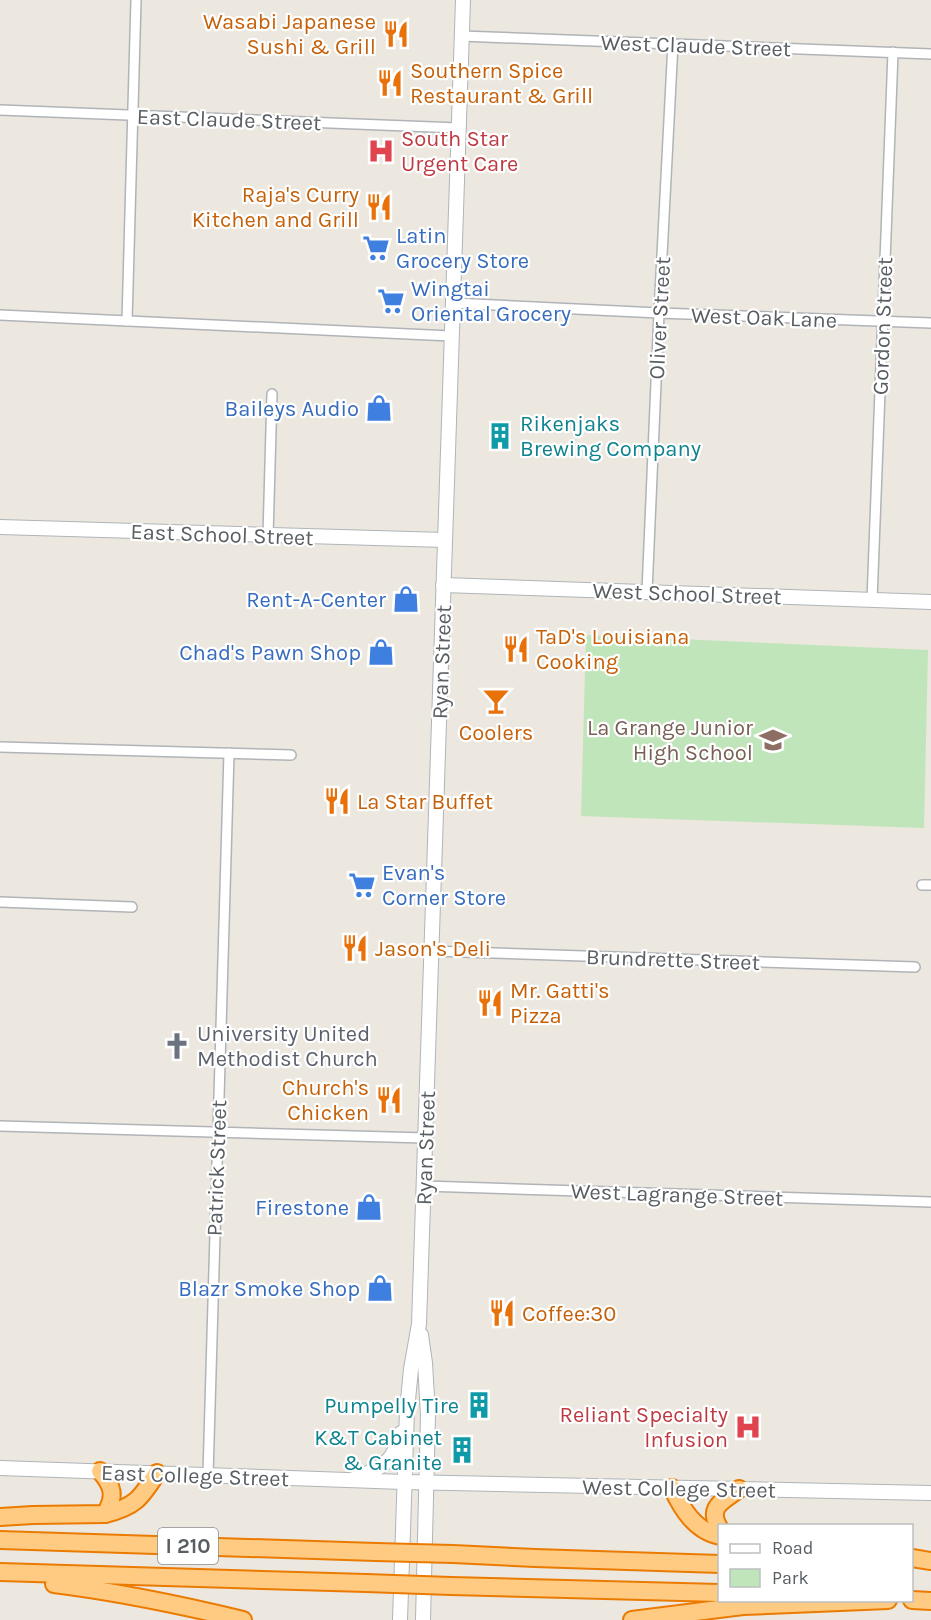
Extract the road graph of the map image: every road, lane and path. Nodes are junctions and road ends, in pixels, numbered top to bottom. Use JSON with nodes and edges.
{"nodes":[{"id":1,"x":136,"y":0,"type":"edge"},
{"id":2,"x":463,"y":0,"type":"edge"},
{"id":3,"x":461,"y":36,"type":"junction"},
{"id":4,"x":673,"y":43,"type":"junction"},
{"id":5,"x":893,"y":52,"type":"junction"},
{"id":6,"x":931,"y":54,"type":"edge"},
{"id":7,"x":0,"y":110,"type":"edge"},
{"id":8,"x":132,"y":116,"type":"junction"},
{"id":9,"x":458,"y":128,"type":"junction"},
{"id":10,"x":453,"y":303,"type":"junction"},
{"id":11,"x":659,"y":314,"type":"junction"},
{"id":12,"x":0,"y":315,"type":"edge"},
{"id":13,"x":127,"y":321,"type":"junction"},
{"id":14,"x":882,"y":322,"type":"junction"},
{"id":15,"x":931,"y":323,"type":"edge"},
{"id":16,"x":452,"y":336,"type":"junction"},
{"id":17,"x":272,"y":394,"type":"dead end"},
{"id":18,"x":0,"y":527,"type":"edge"},
{"id":19,"x":268,"y":536,"type":"junction"},
{"id":20,"x":445,"y":540,"type":"junction"},
{"id":21,"x":443,"y":585,"type":"junction"},
{"id":22,"x":647,"y":592,"type":"junction"},
{"id":23,"x":872,"y":600,"type":"junction"},
{"id":24,"x":931,"y":602,"type":"edge"},
{"id":25,"x":0,"y":747,"type":"edge"},
{"id":26,"x":229,"y":753,"type":"junction"},
{"id":27,"x":291,"y":755,"type":"dead end"},
{"id":28,"x":0,"y":902,"type":"edge"},
{"id":29,"x":132,"y":907,"type":"dead end"},
{"id":30,"x":431,"y":951,"type":"junction"},
{"id":31,"x":915,"y":967,"type":"dead end"},
{"id":32,"x":0,"y":1126,"type":"edge"},
{"id":33,"x":218,"y":1132,"type":"junction"},
{"id":34,"x":425,"y":1138,"type":"junction"},
{"id":35,"x":424,"y":1186,"type":"junction"},
{"id":36,"x":931,"y":1202,"type":"edge"},
{"id":37,"x":419,"y":1324,"type":"junction"},
{"id":38,"x":407,"y":1410,"type":"junction"},
{"id":39,"x":0,"y":1468,"type":"edge"},
{"id":40,"x":100,"y":1471,"type":"junction"},
{"id":41,"x":157,"y":1473,"type":"junction"},
{"id":42,"x":207,"y":1475,"type":"junction"},
{"id":43,"x":349,"y":1480,"type":"junction"},
{"id":44,"x":404,"y":1482,"type":"junction"},
{"id":45,"x":426,"y":1483,"type":"junction"},
{"id":46,"x":672,"y":1488,"type":"junction"},
{"id":47,"x":739,"y":1489,"type":"junction"},
{"id":48,"x":931,"y":1493,"type":"edge"},
{"id":49,"x":105,"y":1514,"type":"junction"},
{"id":50,"x":0,"y":1517,"type":"edge"},
{"id":51,"x":718,"y":1526,"type":"edge"},
{"id":52,"x":718,"y":1535,"type":"edge"},
{"id":53,"x":0,"y":1540,"type":"edge"},
{"id":54,"x":913,"y":1558,"type":"edge"},
{"id":55,"x":931,"y":1561,"type":"edge"},
{"id":56,"x":718,"y":1564,"type":"edge"},
{"id":57,"x":913,"y":1570,"type":"edge"},
{"id":58,"x":931,"y":1570,"type":"edge"},
{"id":59,"x":0,"y":1575,"type":"edge"},
{"id":60,"x":718,"y":1593,"type":"edge"},
{"id":61,"x":913,"y":1600,"type":"edge"},
{"id":62,"x":931,"y":1601,"type":"edge"},
{"id":63,"x":840,"y":1602,"type":"edge"},
{"id":64,"x":243,"y":1620,"type":"edge"},
{"id":65,"x":400,"y":1620,"type":"edge"},
{"id":66,"x":423,"y":1620,"type":"edge"},
{"id":67,"x":632,"y":1620,"type":"edge"}],
"edges":[{"from":1,"to":8,"type":"street"},
{"from":2,"to":3,"type":"main road","name":"Ryan Street"},
{"from":3,"to":4,"type":"street","name":"West Claude Street"},
{"from":3,"to":9,"type":"main road","name":"Ryan Street"},
{"from":4,"to":5,"type":"street","name":"West Claude Street"},
{"from":4,"to":11,"type":"street","name":"Oliver Street"},
{"from":5,"to":6,"type":"street","name":"West Claude Street"},
{"from":5,"to":14,"type":"street","name":"Gordon Street"},
{"from":7,"to":8,"type":"street","name":"East Claude Street"},
{"from":8,"to":9,"type":"street","name":"East Claude Street"},
{"from":8,"to":13,"type":"street"},
{"from":9,"to":10,"type":"main road","name":"Ryan Street"},
{"from":10,"to":11,"type":"street","name":"West Oak Lane"},
{"from":10,"to":16,"type":"main road","name":"Ryan Street"},
{"from":11,"to":14,"type":"street","name":"West Oak Lane"},
{"from":11,"to":22,"type":"street","name":"Oliver Street"},
{"from":12,"to":13,"type":"street"},
{"from":13,"to":16,"type":"street"},
{"from":14,"to":15,"type":"street","name":"West Oak Lane"},
{"from":14,"to":23,"type":"street","name":"Gordon Street"},
{"from":16,"to":20,"type":"main road","name":"Ryan Street"},
{"from":17,"to":19,"type":"street"},
{"from":18,"to":19,"type":"main road","name":"East School Street"},
{"from":19,"to":20,"type":"main road","name":"East School Street"},
{"from":20,"to":21,"type":"main road","name":"Ryan Street"},
{"from":21,"to":22,"type":"main road","name":"West School Street"},
{"from":21,"to":30,"type":"main road","name":"Ryan Street"},
{"from":22,"to":23,"type":"main road","name":"West School Street"},
{"from":23,"to":24,"type":"main road","name":"West School Street"},
{"from":25,"to":26,"type":"street"},
{"from":26,"to":27,"type":"street"},
{"from":26,"to":33,"type":"street","name":"Patrick Street"},
{"from":28,"to":29,"type":"street"},
{"from":30,"to":31,"type":"street","name":"Brundrette Street"},
{"from":30,"to":34,"type":"main road","name":"Ryan Street"},
{"from":32,"to":33,"type":"street"},
{"from":33,"to":34,"type":"street"},
{"from":33,"to":42,"type":"street","name":"Patrick Street"},
{"from":34,"to":35,"type":"main road","name":"Ryan Street"},
{"from":35,"to":36,"type":"street","name":"West Lagrange Street"},
{"from":35,"to":37,"type":"main road","name":"Ryan Street"},
{"from":37,"to":38,"type":"main road","name":"Ryan Street"},
{"from":37,"to":45,"type":"main road","name":"Ryan Street"},
{"from":38,"to":43,"type":"main road"},
{"from":38,"to":44,"type":"main road","name":"Ryan Street"},
{"from":39,"to":40,"type":"main road","name":"East College Street"},
{"from":40,"to":41,"type":"main road","name":"East College Street"},
{"from":40,"to":49,"type":"highway"},
{"from":41,"to":42,"type":"main road","name":"East College Street"},
{"from":41,"to":49,"type":"highway"},
{"from":42,"to":43,"type":"main road","name":"East College Street"},
{"from":43,"to":44,"type":"main road","name":"East College Street"},
{"from":44,"to":45,"type":"main road","name":"East College Street"},
{"from":44,"to":65,"type":"main road","name":"Ryan Street"},
{"from":45,"to":46,"type":"main road","name":"West College Street"},
{"from":45,"to":66,"type":"main road","name":"Ryan Street"},
{"from":46,"to":47,"type":"main road","name":"West College Street"},
{"from":46,"to":52,"type":"highway"},
{"from":47,"to":48,"type":"main road","name":"West College Street"},
{"from":47,"to":51,"type":"highway"},
{"from":49,"to":50,"type":"highway"},
{"from":53,"to":56,"type":"highway","number":"I 210","bridge":true},
{"from":54,"to":55,"type":"highway"},
{"from":57,"to":58,"type":"highway"},
{"from":59,"to":60,"type":"highway","number":"I 210","bridge":true},
{"from":59,"to":64,"type":"highway"},
{"from":61,"to":62,"type":"highway"},
{"from":63,"to":67,"type":"highway"}]}
